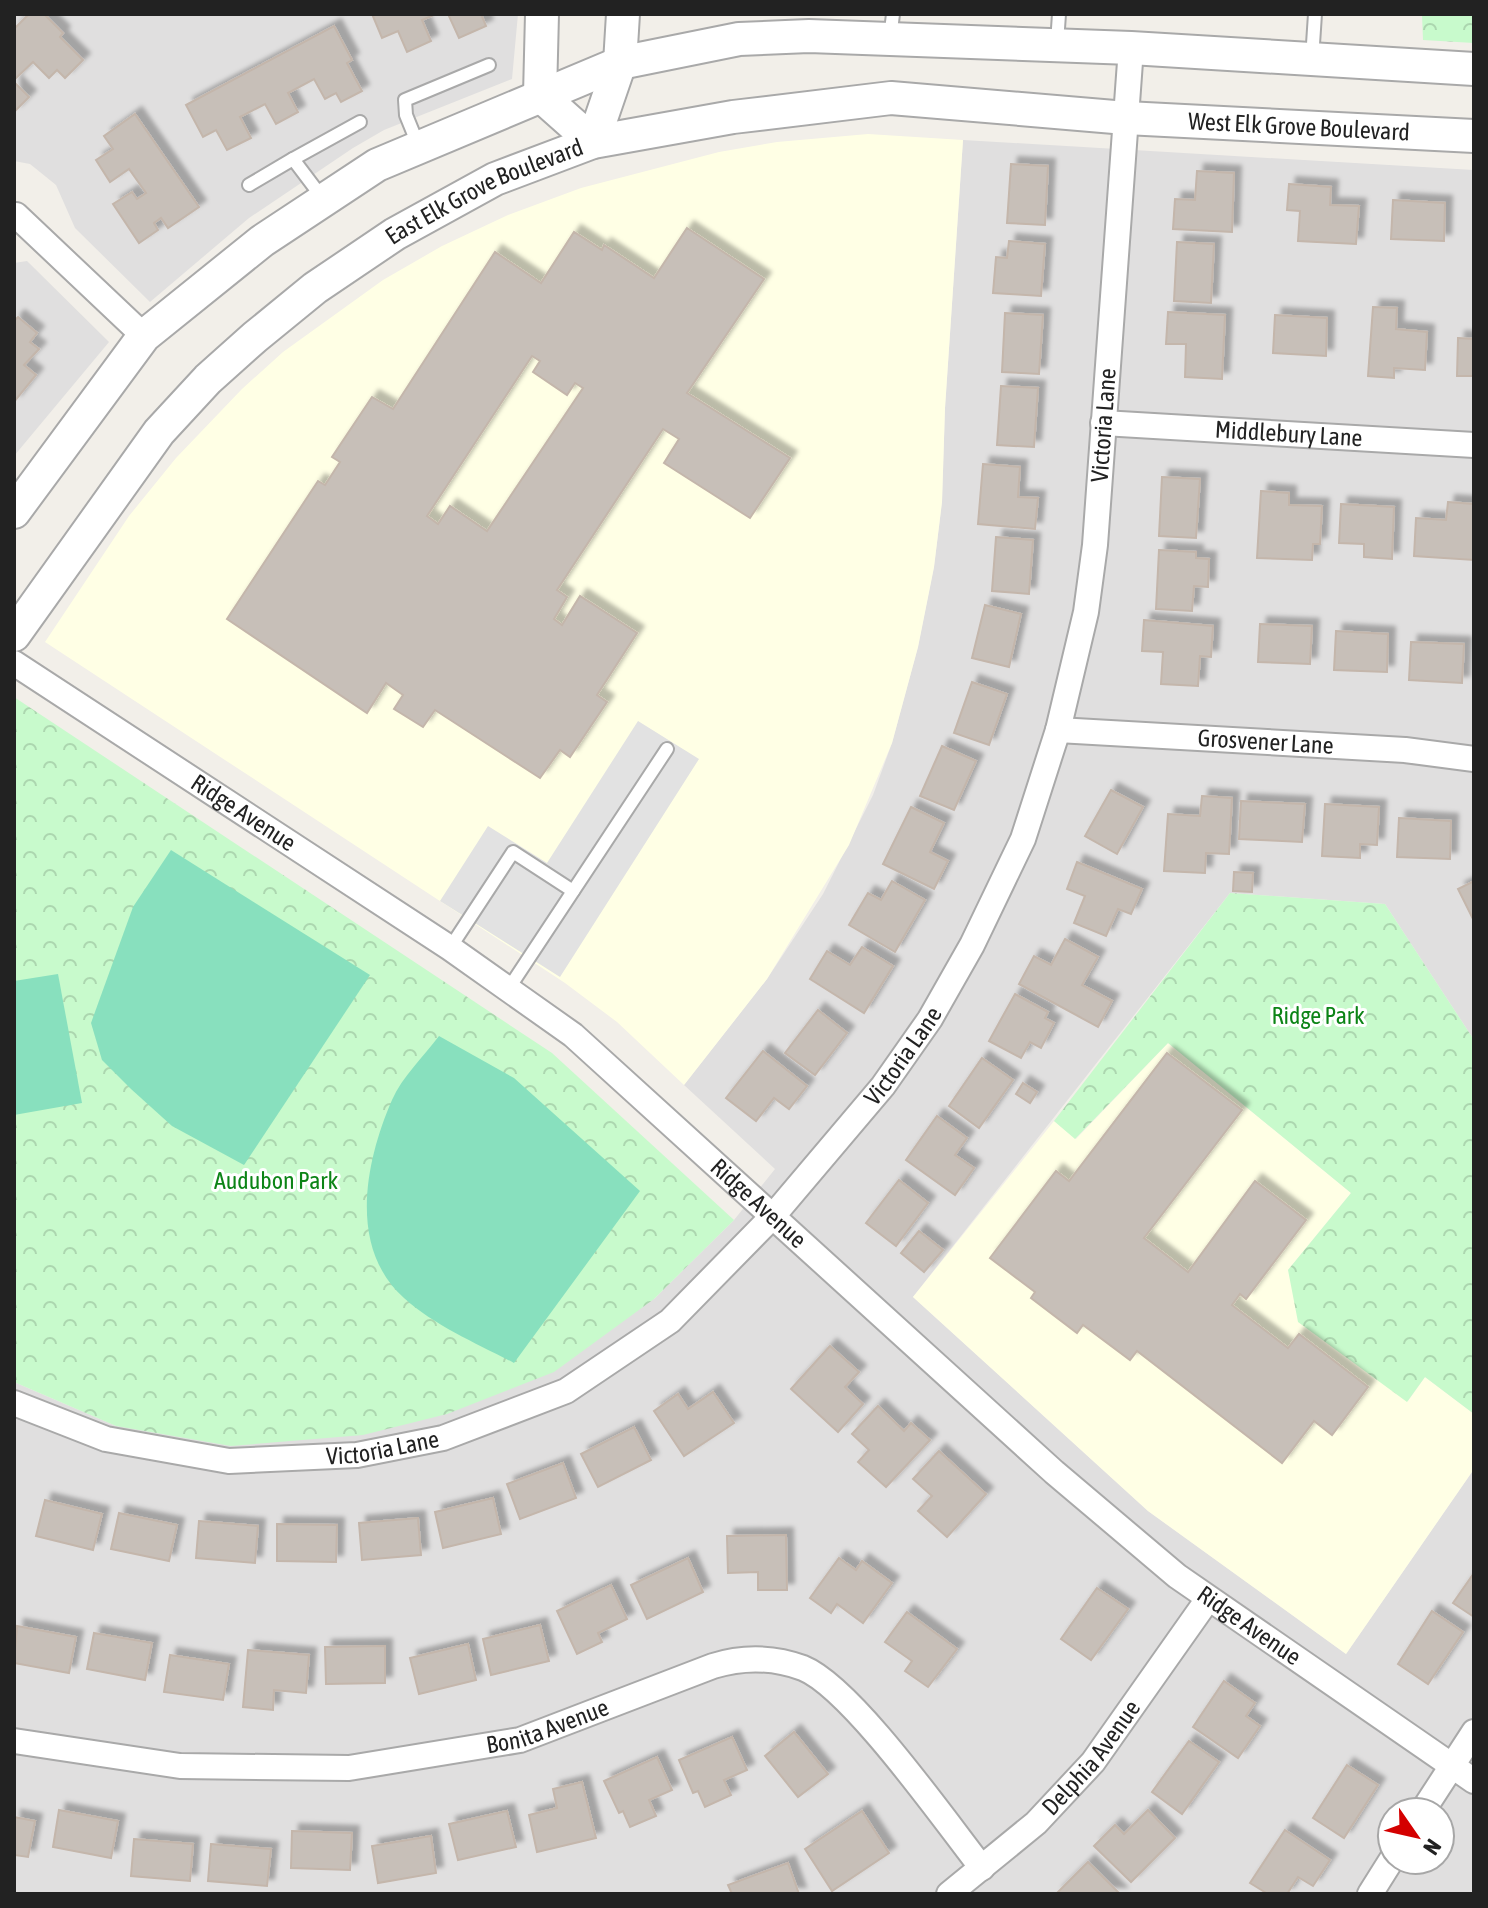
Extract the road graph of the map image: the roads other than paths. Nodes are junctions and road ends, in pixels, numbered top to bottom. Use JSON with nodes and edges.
{"nodes":[{"id":1,"x":542,"y":14,"type":"edge"},
{"id":2,"x":623,"y":14,"type":"edge"},
{"id":3,"x":1315,"y":14,"type":"edge"},
{"id":4,"x":892,"y":26,"type":"edge"},
{"id":5,"x":1058,"y":30,"type":"edge"},
{"id":6,"x":1131,"y":48,"type":"junction"},
{"id":7,"x":1312,"y":59,"type":"junction"},
{"id":8,"x":620,"y":63,"type":"junction"},
{"id":9,"x":489,"y":65,"type":"dead end"},
{"id":10,"x":1474,"y":69,"type":"edge"},
{"id":11,"x":540,"y":95,"type":"junction"},
{"id":12,"x":1126,"y":118,"type":"junction"},
{"id":13,"x":360,"y":122,"type":"dead end"},
{"id":14,"x":1474,"y":136,"type":"edge"},
{"id":15,"x":593,"y":142,"type":"junction"},
{"id":16,"x":419,"y":147,"type":"junction"},
{"id":17,"x":293,"y":159,"type":"junction"},
{"id":18,"x":249,"y":185,"type":"dead end"},
{"id":19,"x":324,"y":200,"type":"junction"},
{"id":20,"x":16,"y":215,"type":"dead end"},
{"id":21,"x":144,"y":336,"type":"junction"},
{"id":22,"x":1103,"y":423,"type":"junction"},
{"id":23,"x":1474,"y":445,"type":"edge"},
{"id":24,"x":14,"y":512,"type":"edge"},
{"id":25,"x":14,"y":635,"type":"edge"},
{"id":26,"x":14,"y":663,"type":"edge"},
{"id":27,"x":1058,"y":730,"type":"junction"},
{"id":28,"x":667,"y":749,"type":"dead end"},
{"id":29,"x":1474,"y":759,"type":"edge"},
{"id":30,"x":573,"y":891,"type":"junction"},
{"id":31,"x":450,"y":948,"type":"junction"},
{"id":32,"x":509,"y":988,"type":"junction"},
{"id":33,"x":773,"y":1216,"type":"junction"},
{"id":34,"x":14,"y":1403,"type":"edge"},
{"id":35,"x":1208,"y":1599,"type":"junction"},
{"id":36,"x":1474,"y":1732,"type":"edge"},
{"id":37,"x":14,"y":1741,"type":"edge"},
{"id":38,"x":1451,"y":1765,"type":"junction"},
{"id":39,"x":1474,"y":1781,"type":"edge"},
{"id":40,"x":1432,"y":1796,"type":"edge"},
{"id":41,"x":982,"y":1868,"type":"junction"},
{"id":42,"x":1381,"y":1876,"type":"edge"},
{"id":43,"x":949,"y":1894,"type":"edge"},
{"id":44,"x":1370,"y":1894,"type":"edge"}],
"edges":[{"from":1,"to":11,"type":"street"},
{"from":2,"to":8,"type":"street"},
{"from":3,"to":7,"type":"lane"},
{"from":4,"to":5,"type":"street"},
{"from":4,"to":8,"type":"street"},
{"from":5,"to":6,"type":"street"},
{"from":6,"to":7,"type":"street"},
{"from":6,"to":12,"type":"street","name":"Victoria Lane"},
{"from":7,"to":10,"type":"street"},
{"from":8,"to":11,"type":"street"},
{"from":8,"to":15,"type":"street"},
{"from":9,"to":16,"type":"lane"},
{"from":11,"to":15,"type":"street"},
{"from":11,"to":16,"type":"street"},
{"from":12,"to":14,"type":"street","name":"West Elk Grove Boulevard"},
{"from":12,"to":15,"type":"street","name":"East Elk Grove Boulevard"},
{"from":12,"to":22,"type":"street","name":"Victoria Lane"},
{"from":13,"to":17,"type":"lane"},
{"from":15,"to":25,"type":"street","name":"East Elk Grove Boulevard"},
{"from":16,"to":19,"type":"street"},
{"from":17,"to":18,"type":"lane"},
{"from":17,"to":19,"type":"lane"},
{"from":19,"to":21,"type":"street"},
{"from":20,"to":21,"type":"street"},
{"from":21,"to":24,"type":"street"},
{"from":22,"to":23,"type":"street","name":"Middlebury Lane"},
{"from":22,"to":27,"type":"street","name":"Victoria Lane"},
{"from":26,"to":31,"type":"street","name":"Ridge Avenue"},
{"from":27,"to":29,"type":"street","name":"Grosvener Lane"},
{"from":27,"to":33,"type":"street","name":"Victoria Lane"},
{"from":28,"to":30,"type":"lane"},
{"from":30,"to":31,"type":"lane"},
{"from":30,"to":32,"type":"lane"},
{"from":31,"to":32,"type":"street","name":"Ridge Avenue"},
{"from":32,"to":33,"type":"street","name":"Ridge Avenue"},
{"from":33,"to":34,"type":"street","name":"Victoria Lane"},
{"from":33,"to":35,"type":"street","name":"Ridge Avenue"},
{"from":35,"to":38,"type":"street","name":"Ridge Avenue"},
{"from":35,"to":41,"type":"street","name":"Delphia Avenue"},
{"from":36,"to":38,"type":"street"},
{"from":37,"to":41,"type":"street","name":"Bonita Avenue"},
{"from":38,"to":39,"type":"street","name":"Ridge Avenue"},
{"from":38,"to":40,"type":"street"},
{"from":41,"to":43,"type":"street","name":"Delphia Avenue"},
{"from":42,"to":44,"type":"street"}]}
